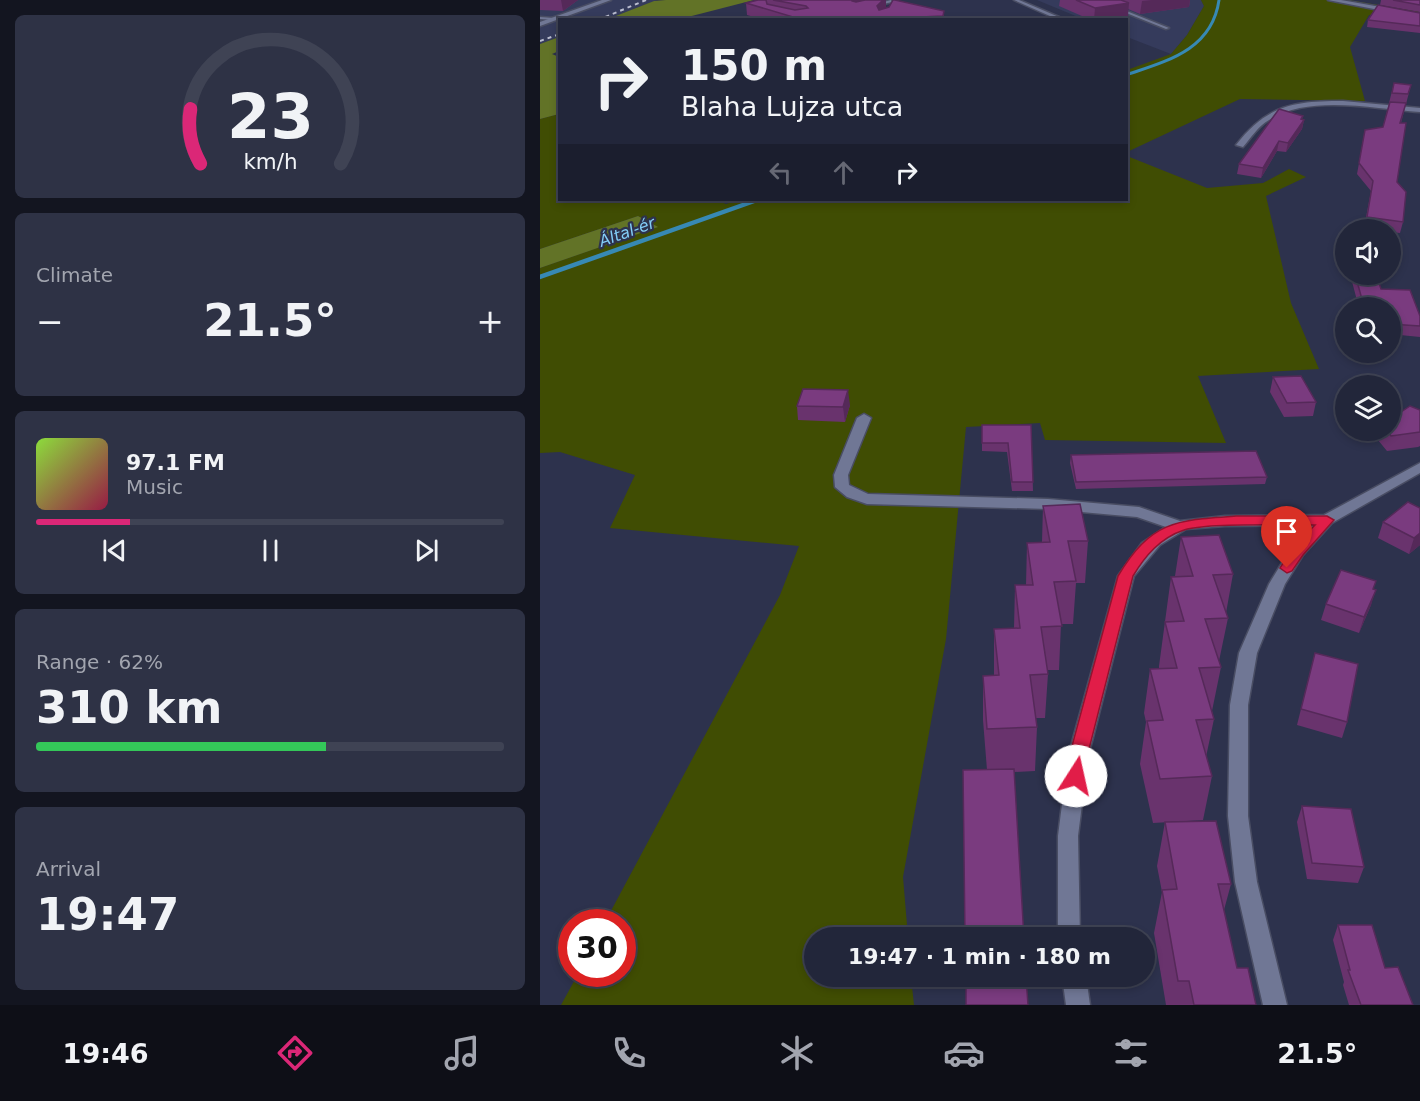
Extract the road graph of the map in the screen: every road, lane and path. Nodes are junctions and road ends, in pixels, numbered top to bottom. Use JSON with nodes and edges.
{"nodes":[{"id":1,"x":608,"y":0,"type":"edge"},
{"id":2,"x":1016,"y":0,"type":"edge"},
{"id":3,"x":1096,"y":0,"type":"edge"},
{"id":4,"x":1331,"y":0,"type":"edge"},
{"id":5,"x":890,"y":1,"type":"edge"},
{"id":6,"x":870,"y":7,"type":"edge"},
{"id":7,"x":893,"y":8,"type":"edge"},
{"id":8,"x":1420,"y":16,"type":"edge"},
{"id":9,"x":540,"y":18,"type":"edge"},
{"id":10,"x":1059,"y":18,"type":"edge"},
{"id":11,"x":554,"y":19,"type":"junction"},
{"id":12,"x":540,"y":24,"type":"edge"},
{"id":13,"x":1167,"y":28,"type":"dead end"},
{"id":14,"x":1420,"y":111,"type":"edge"},
{"id":15,"x":1240,"y":145,"type":"dead end"},
{"id":16,"x":864,"y":418,"type":"dead end"},
{"id":17,"x":1420,"y":467,"type":"edge"},
{"id":18,"x":1327,"y":520,"type":"junction"},
{"id":19,"x":1179,"y":526,"type":"junction"},
{"id":20,"x":1069,"y":927,"type":"edge"},
{"id":21,"x":1076,"y":987,"type":"edge"},
{"id":22,"x":1078,"y":1005,"type":"edge"},
{"id":23,"x":1275,"y":1005,"type":"edge"}],
"edges":[{"from":1,"to":11,"type":"street"},
{"from":2,"to":10,"type":"lane"},
{"from":3,"to":13,"type":"lane"},
{"from":4,"to":8,"type":"street"},
{"from":5,"to":6,"type":"lane"},
{"from":5,"to":7,"type":"lane"},
{"from":9,"to":11,"type":"lane"},
{"from":11,"to":12,"type":"street"},
{"from":14,"to":15,"type":"street"},
{"from":16,"to":19,"type":"street"},
{"from":17,"to":18,"type":"street"},
{"from":18,"to":19,"type":"street"},
{"from":18,"to":23,"type":"street"},
{"from":19,"to":20,"type":"street"},
{"from":21,"to":22,"type":"street"}]}
